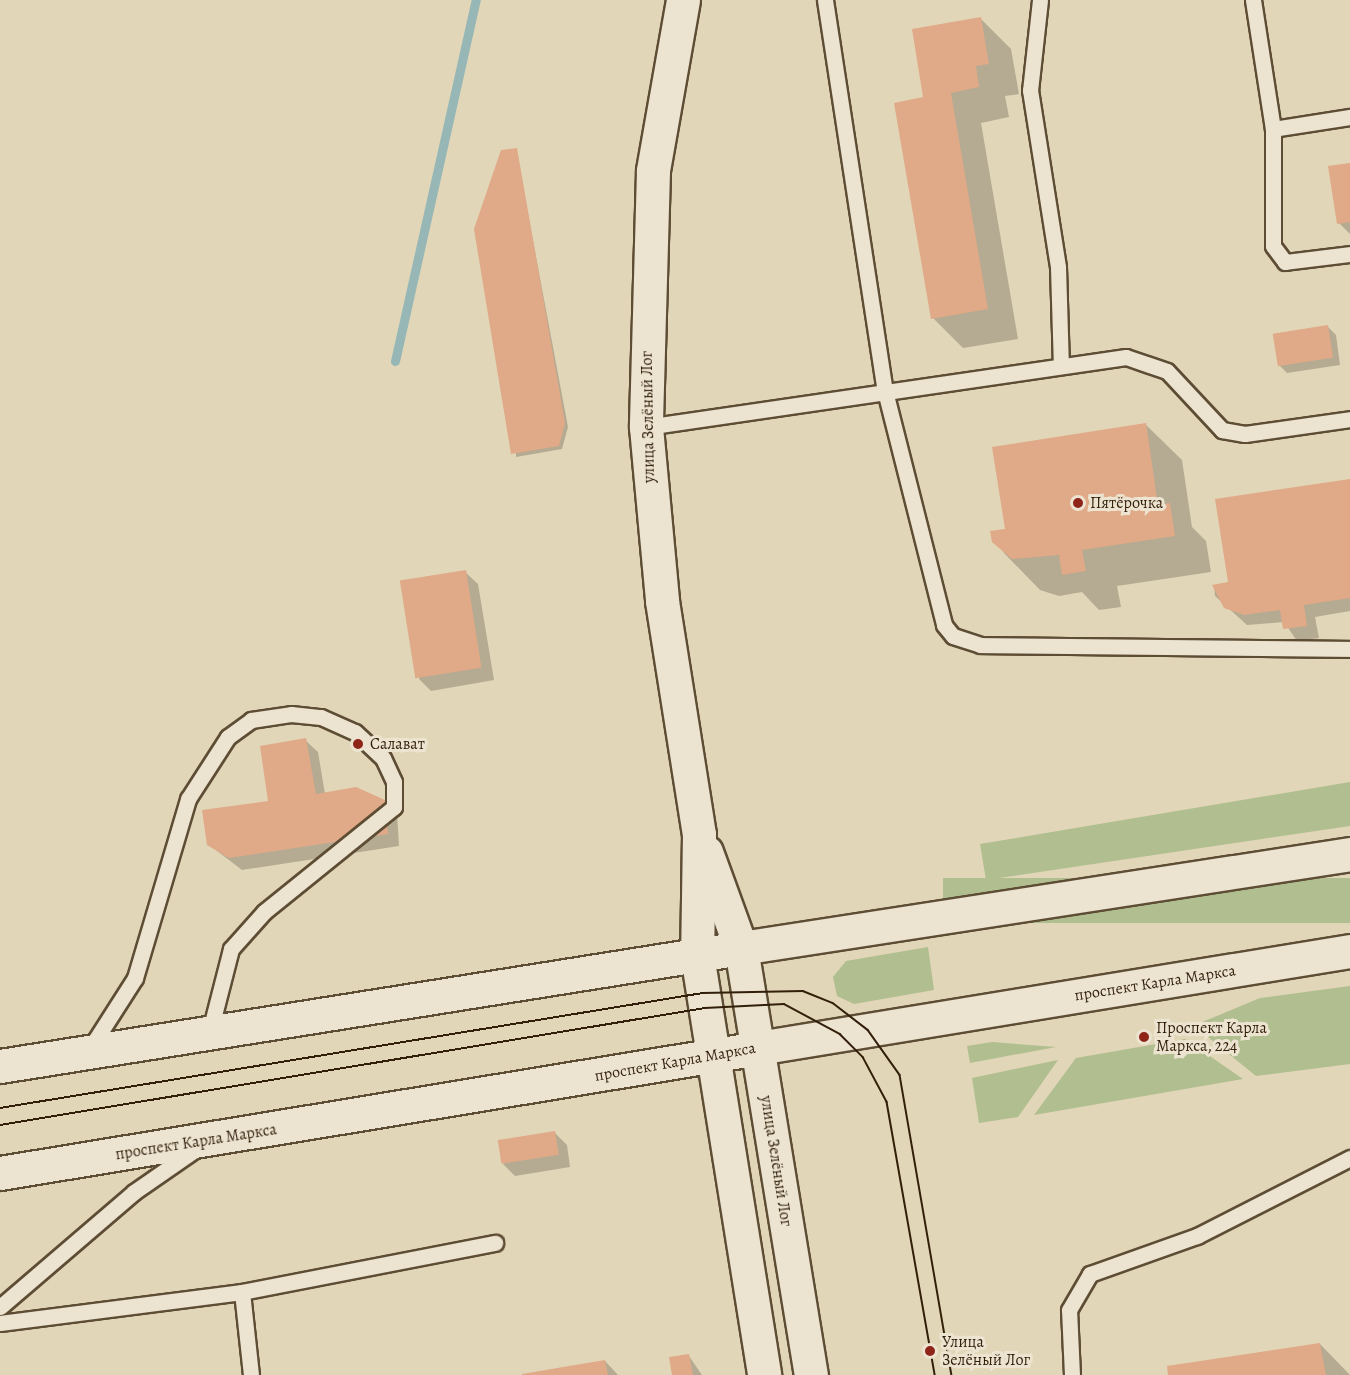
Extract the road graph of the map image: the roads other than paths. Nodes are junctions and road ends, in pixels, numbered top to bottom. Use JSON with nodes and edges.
{"nodes":[{"id":1,"x":683,"y":0,"type":"edge"},
{"id":2,"x":825,"y":0,"type":"edge"},
{"id":3,"x":1040,"y":0,"type":"edge"},
{"id":4,"x":1252,"y":0,"type":"edge"},
{"id":5,"x":1350,"y":117,"type":"edge"},
{"id":6,"x":1273,"y":129,"type":"junction"},
{"id":7,"x":1350,"y":254,"type":"edge"},
{"id":8,"x":1061,"y":366,"type":"junction"},
{"id":9,"x":885,"y":391,"type":"junction"},
{"id":10,"x":1350,"y":419,"type":"edge"},
{"id":11,"x":646,"y":427,"type":"junction"},
{"id":12,"x":1350,"y":649,"type":"edge"},
{"id":13,"x":699,"y":834,"type":"junction"},
{"id":14,"x":1350,"y":854,"type":"edge"},
{"id":15,"x":741,"y":948,"type":"junction"},
{"id":16,"x":1350,"y":951,"type":"edge"},
{"id":17,"x":697,"y":955,"type":"junction"},
{"id":18,"x":210,"y":1031,"type":"junction"},
{"id":19,"x":758,"y":1048,"type":"junction"},
{"id":20,"x":88,"y":1052,"type":"junction"},
{"id":21,"x":713,"y":1056,"type":"junction"},
{"id":22,"x":0,"y":1066,"type":"edge"},
{"id":23,"x":208,"y":1140,"type":"junction"},
{"id":24,"x":1350,"y":1158,"type":"edge"},
{"id":25,"x":0,"y":1173,"type":"edge"},
{"id":26,"x":495,"y":1243,"type":"dead end"},
{"id":27,"x":242,"y":1292,"type":"junction"},
{"id":28,"x":0,"y":1307,"type":"edge"},
{"id":29,"x":0,"y":1323,"type":"edge"},
{"id":30,"x":251,"y":1375,"type":"edge"},
{"id":31,"x":764,"y":1375,"type":"edge"},
{"id":32,"x":811,"y":1375,"type":"edge"},
{"id":33,"x":1072,"y":1375,"type":"edge"}],
"edges":[{"from":1,"to":11,"type":"main road","name":"улица Зелёный Лог"},
{"from":2,"to":9,"type":"lane"},
{"from":3,"to":8,"type":"lane"},
{"from":4,"to":6,"type":"lane"},
{"from":5,"to":6,"type":"lane"},
{"from":6,"to":7,"type":"lane"},
{"from":8,"to":9,"type":"lane"},
{"from":8,"to":10,"type":"lane"},
{"from":9,"to":11,"type":"lane"},
{"from":9,"to":12,"type":"lane"},
{"from":11,"to":13,"type":"main road","name":"улица Зелёный Лог"},
{"from":13,"to":15,"type":"main road","name":"улица Зелёный Лог"},
{"from":13,"to":17,"type":"main road"},
{"from":14,"to":15,"type":"main road"},
{"from":15,"to":17,"type":"main road"},
{"from":15,"to":19,"type":"main road","name":"улица Зелёный Лог"},
{"from":16,"to":19,"type":"main road","name":"проспект Карла Маркса"},
{"from":17,"to":18,"type":"main road"},
{"from":17,"to":21,"type":"main road"},
{"from":18,"to":20,"type":"main road"},
{"from":18,"to":20,"type":"lane"},
{"from":19,"to":21,"type":"main road","name":"проспект Карла Маркса"},
{"from":19,"to":32,"type":"main road","name":"улица Зелёный Лог"},
{"from":20,"to":22,"type":"main road"},
{"from":21,"to":23,"type":"main road","name":"проспект Карла Маркса"},
{"from":21,"to":31,"type":"main road"},
{"from":23,"to":25,"type":"main road","name":"проспект Карла Маркса"},
{"from":23,"to":28,"type":"lane"},
{"from":24,"to":33,"type":"lane"},
{"from":26,"to":27,"type":"lane"},
{"from":27,"to":29,"type":"lane"},
{"from":27,"to":30,"type":"lane"}]}
